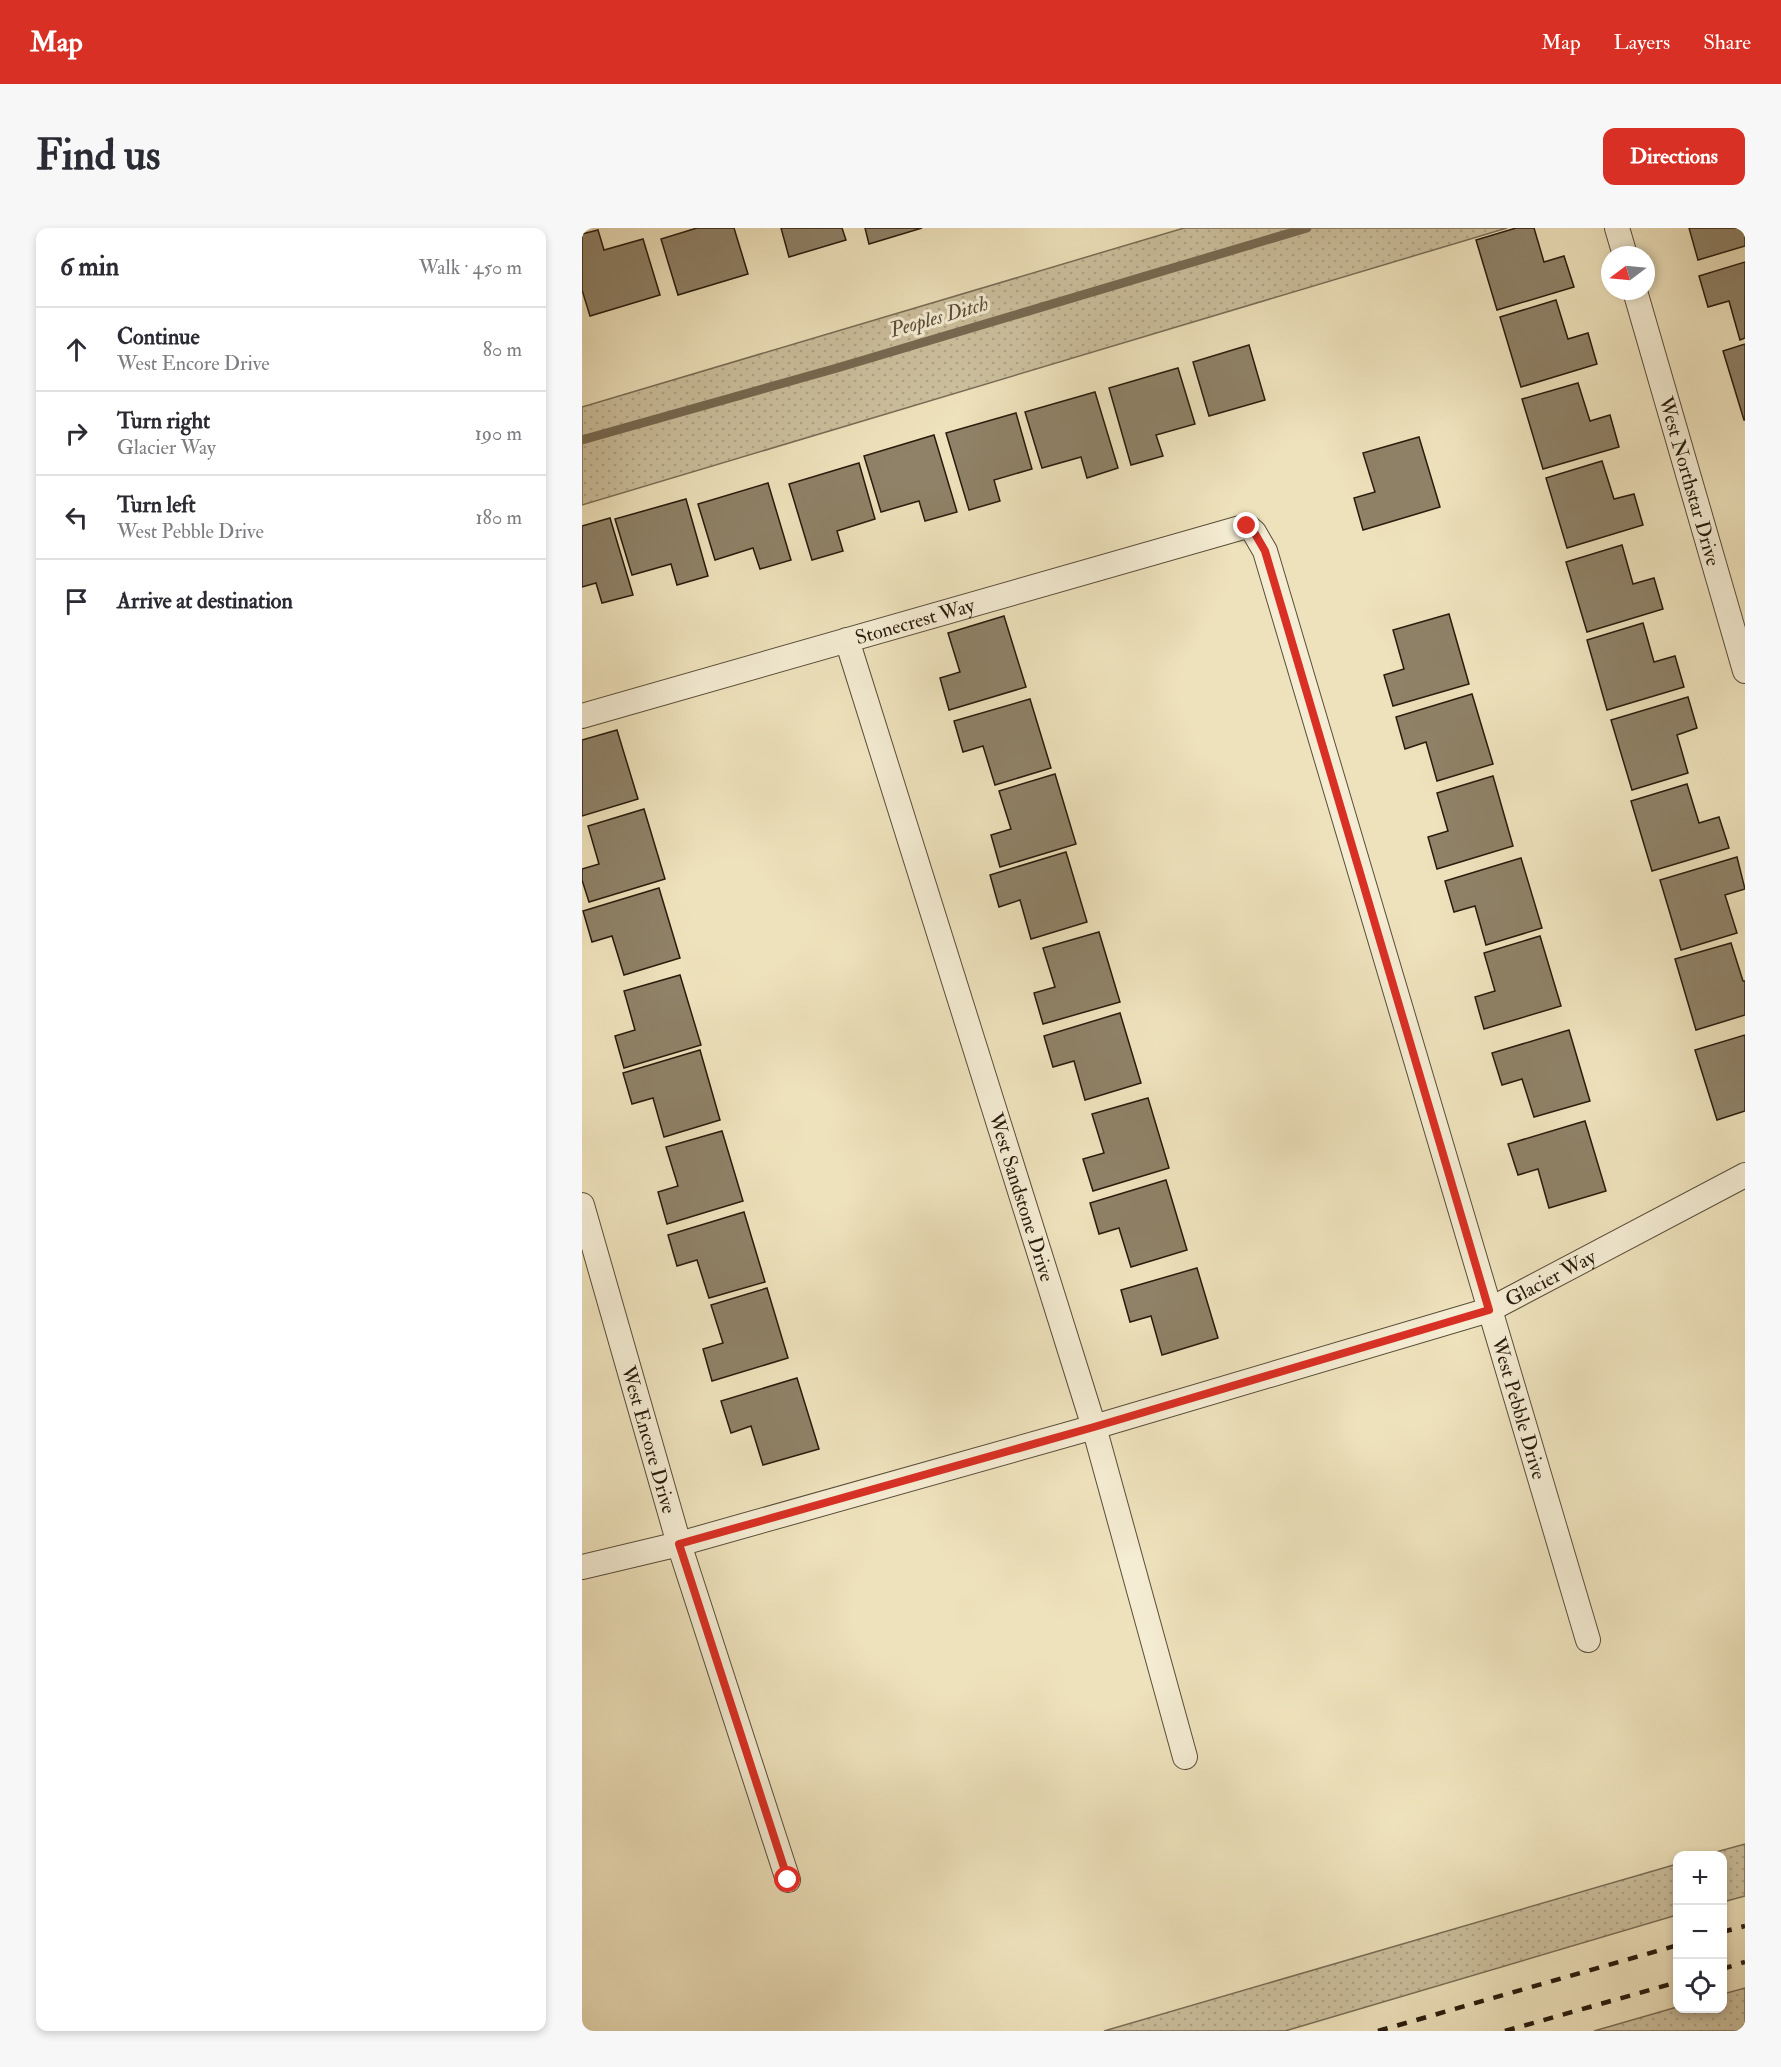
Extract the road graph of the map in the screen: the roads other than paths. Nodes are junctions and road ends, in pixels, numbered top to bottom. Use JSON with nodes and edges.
{"nodes":[{"id":1,"x":1617,"y":228,"type":"edge"},
{"id":2,"x":1622,"y":246,"type":"edge"},
{"id":3,"x":1638,"y":300,"type":"edge"},
{"id":4,"x":1247,"y":526,"type":"joint"},
{"id":5,"x":847,"y":640,"type":"junction"},
{"id":6,"x":1745,"y":671,"type":"edge"},
{"id":7,"x":582,"y":716,"type":"edge"},
{"id":8,"x":1745,"y":1175,"type":"edge"},
{"id":9,"x":582,"y":1205,"type":"edge"},
{"id":10,"x":1489,"y":1310,"type":"junction"},
{"id":11,"x":1094,"y":1427,"type":"junction"},
{"id":12,"x":679,"y":1544,"type":"junction"},
{"id":13,"x":582,"y":1568,"type":"edge"},
{"id":14,"x":1588,"y":1640,"type":"dead end"},
{"id":15,"x":1185,"y":1757,"type":"dead end"},
{"id":16,"x":788,"y":1880,"type":"dead end"}],
"edges":[{"from":1,"to":2,"type":"street"},
{"from":3,"to":6,"type":"street","name":"West Northstar Drive"},
{"from":4,"to":5,"type":"street","name":"Stonecrest Way"},
{"from":4,"to":10,"type":"street","name":"West Pebble Drive"},
{"from":5,"to":7,"type":"street","name":"Stonecrest Way"},
{"from":5,"to":11,"type":"street","name":"West Sandstone Drive"},
{"from":8,"to":10,"type":"street","name":"Glacier Way"},
{"from":9,"to":12,"type":"street","name":"West Encore Drive"},
{"from":10,"to":11,"type":"street","name":"Glacier Way"},
{"from":10,"to":14,"type":"street","name":"West Pebble Drive"},
{"from":11,"to":12,"type":"street","name":"Glacier Way"},
{"from":11,"to":15,"type":"street","name":"West Sandstone Drive"},
{"from":12,"to":13,"type":"street","name":"Glacier Way"},
{"from":12,"to":16,"type":"street","name":"West Encore Drive"}]}
